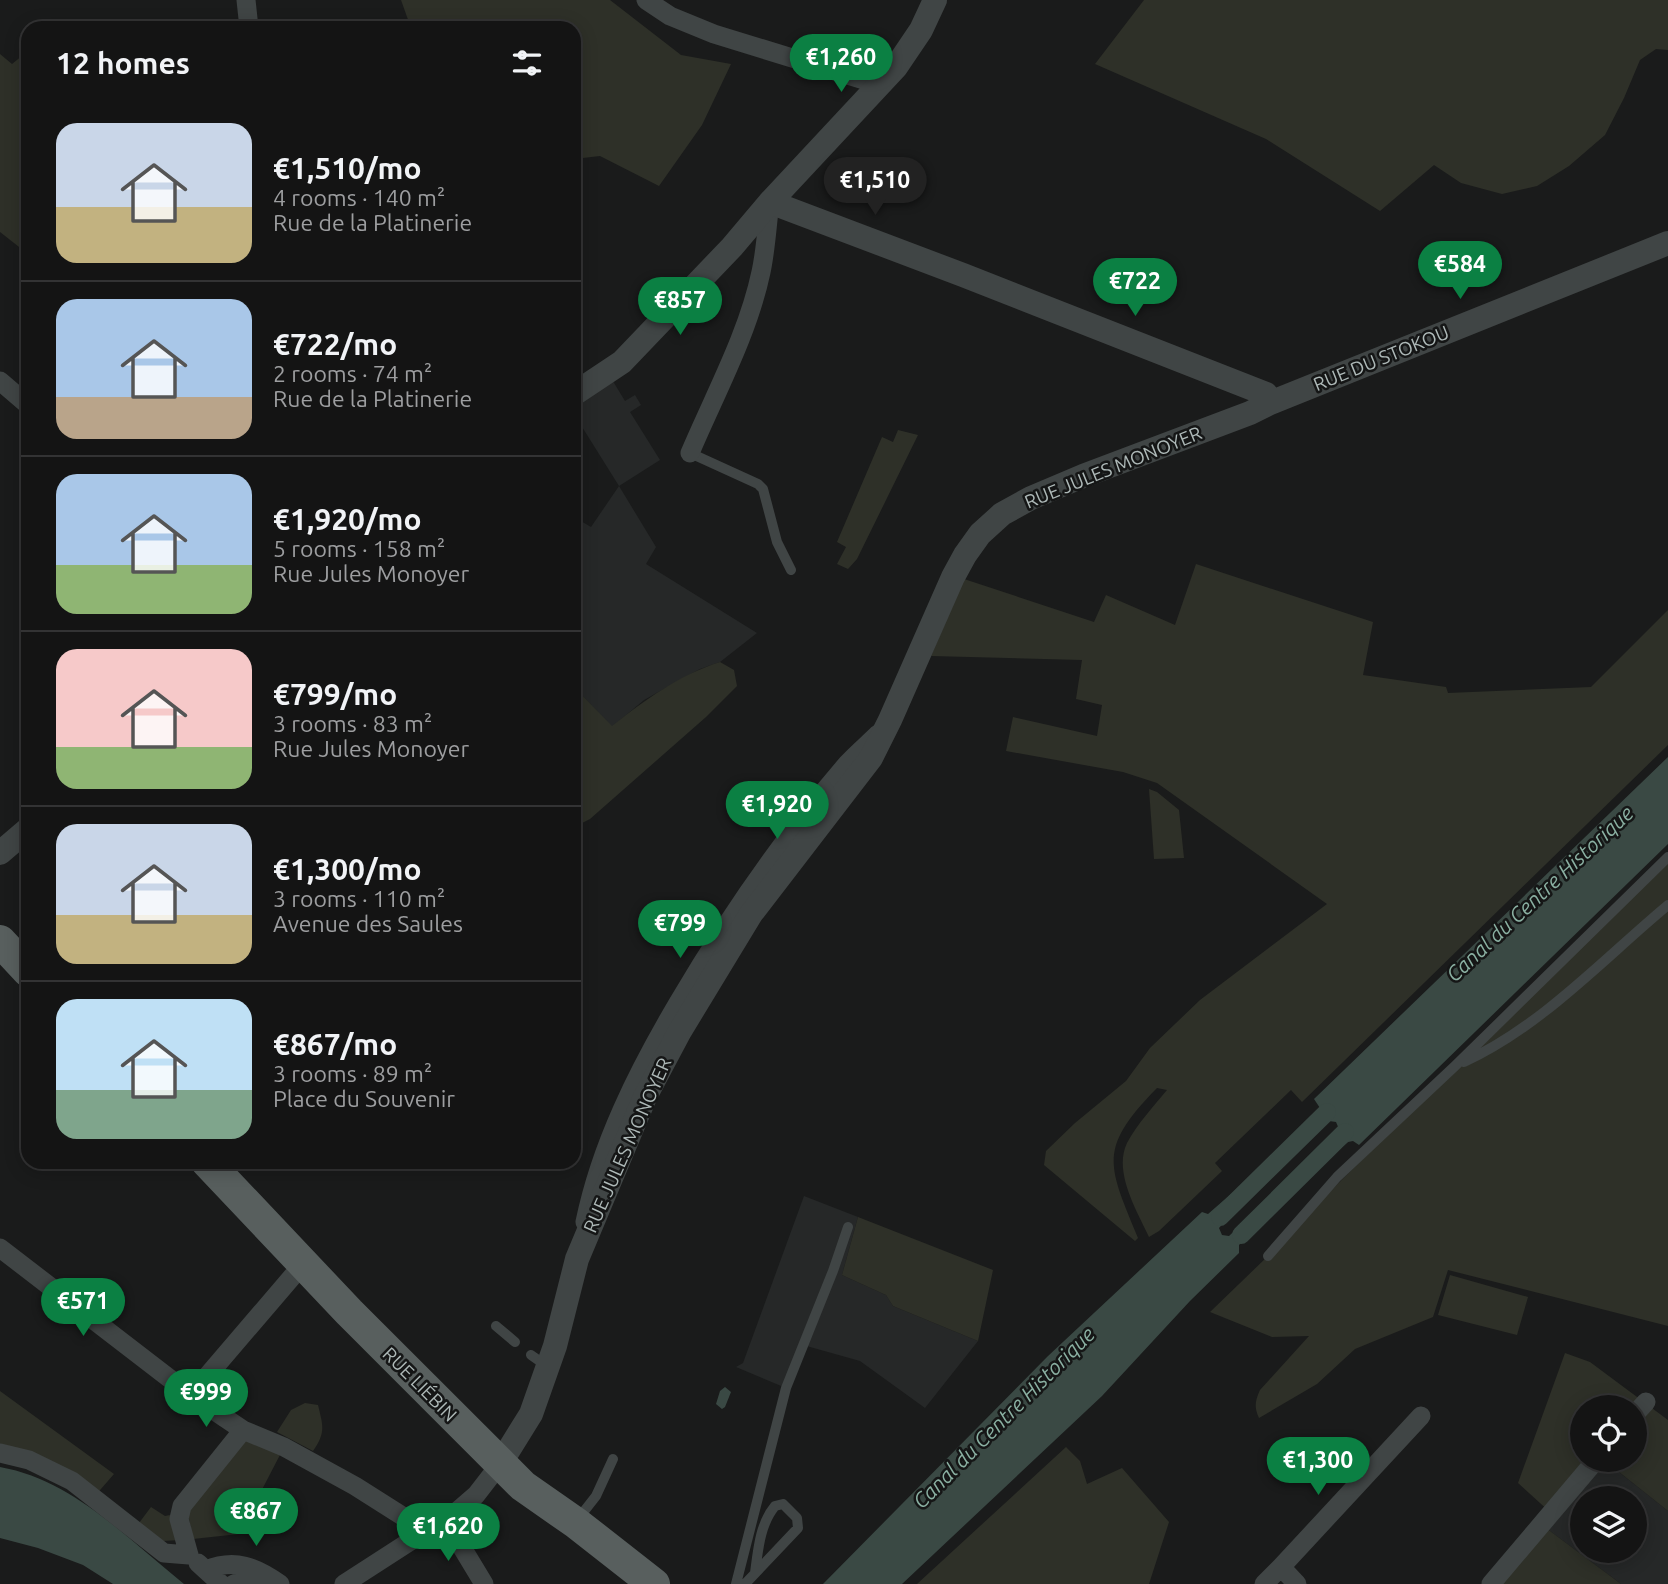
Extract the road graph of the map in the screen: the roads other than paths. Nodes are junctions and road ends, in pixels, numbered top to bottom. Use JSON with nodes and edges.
{"nodes":[{"id":1,"x":246,"y":0,"type":"edge"},
{"id":2,"x":646,"y":0,"type":"edge"},
{"id":3,"x":935,"y":0,"type":"edge"},
{"id":4,"x":248,"y":21,"type":"edge"},
{"id":5,"x":880,"y":85,"type":"junction"},
{"id":6,"x":770,"y":202,"type":"junction"},
{"id":7,"x":1668,"y":243,"type":"edge"},
{"id":8,"x":0,"y":381,"type":"edge"},
{"id":9,"x":581,"y":390,"type":"edge"},
{"id":10,"x":21,"y":399,"type":"edge"},
{"id":11,"x":1260,"y":408,"type":"junction"},
{"id":12,"x":690,"y":453,"type":"joint"},
{"id":13,"x":791,"y":570,"type":"dead end"},
{"id":14,"x":21,"y":835,"type":"edge"},
{"id":15,"x":0,"y":853,"type":"edge"},
{"id":16,"x":1668,"y":857,"type":"edge"},
{"id":17,"x":1668,"y":905,"type":"edge"},
{"id":18,"x":0,"y":941,"type":"edge"},
{"id":19,"x":21,"y":964,"type":"edge"},
{"id":20,"x":1455,"y":1066,"type":"junction"},
{"id":21,"x":214,"y":1169,"type":"edge"},
{"id":22,"x":848,"y":1227,"type":"dead end"},
{"id":23,"x":0,"y":1248,"type":"edge"},
{"id":24,"x":1268,"y":1256,"type":"dead end"},
{"id":25,"x":303,"y":1264,"type":"junction"},
{"id":26,"x":496,"y":1326,"type":"dead end"},
{"id":27,"x":515,"y":1342,"type":"dead end"},
{"id":28,"x":191,"y":1395,"type":"junction"},
{"id":29,"x":1421,"y":1416,"type":"dead end"},
{"id":30,"x":243,"y":1430,"type":"junction"},
{"id":31,"x":0,"y":1453,"type":"edge"},
{"id":32,"x":613,"y":1459,"type":"dead end"},
{"id":33,"x":500,"y":1464,"type":"junction"},
{"id":34,"x":1586,"y":1472,"type":"edge"},
{"id":35,"x":446,"y":1521,"type":"junction"},
{"id":36,"x":576,"y":1522,"type":"junction"},
{"id":37,"x":426,"y":1531,"type":"junction"},
{"id":38,"x":189,"y":1555,"type":"junction"},
{"id":39,"x":1281,"y":1567,"type":"junction"},
{"id":40,"x":206,"y":1570,"type":"junction"},
{"id":41,"x":755,"y":1573,"type":"junction"},
{"id":42,"x":220,"y":1584,"type":"edge"},
{"id":43,"x":234,"y":1584,"type":"edge"},
{"id":44,"x":259,"y":1584,"type":"edge"},
{"id":45,"x":280,"y":1584,"type":"edge"},
{"id":46,"x":344,"y":1584,"type":"edge"},
{"id":47,"x":484,"y":1584,"type":"edge"},
{"id":48,"x":654,"y":1584,"type":"edge"},
{"id":49,"x":736,"y":1584,"type":"edge"},
{"id":50,"x":745,"y":1584,"type":"edge"},
{"id":51,"x":1264,"y":1584,"type":"edge"},
{"id":52,"x":1297,"y":1584,"type":"edge"},
{"id":53,"x":1491,"y":1584,"type":"edge"}],
"edges":[{"from":1,"to":4,"type":"street"},
{"from":2,"to":5,"type":"street"},
{"from":3,"to":5,"type":"street"},
{"from":5,"to":6,"type":"street"},
{"from":6,"to":9,"type":"street"},
{"from":6,"to":11,"type":"street"},
{"from":6,"to":12,"type":"street"},
{"from":7,"to":11,"type":"street","name":"RUE DU STOKOU"},
{"from":8,"to":10,"type":"street"},
{"from":11,"to":33,"type":"street","name":"RUE JULES MONOYER"},
{"from":12,"to":13,"type":"lane"},
{"from":14,"to":15,"type":"street"},
{"from":16,"to":20,"type":"lane"},
{"from":17,"to":20,"type":"lane"},
{"from":18,"to":19,"type":"main road"},
{"from":20,"to":24,"type":"lane"},
{"from":21,"to":25,"type":"main road","name":"RUE LIÉBIN"},
{"from":22,"to":49,"type":"lane"},
{"from":23,"to":28,"type":"street"},
{"from":25,"to":28,"type":"street"},
{"from":25,"to":33,"type":"main road","name":"RUE LIÉBIN"},
{"from":26,"to":27,"type":"lane"},
{"from":28,"to":30,"type":"street"},
{"from":29,"to":39,"type":"street"},
{"from":30,"to":37,"type":"street"},
{"from":30,"to":38,"type":"street"},
{"from":31,"to":38,"type":"street"},
{"from":32,"to":36,"type":"lane"},
{"from":33,"to":35,"type":"street"},
{"from":33,"to":36,"type":"main road","name":"RUE LIÉBIN"},
{"from":34,"to":53,"type":"street"},
{"from":35,"to":37,"type":"street"},
{"from":35,"to":47,"type":"street"},
{"from":36,"to":48,"type":"main road","name":"RUE LIÉBIN"},
{"from":37,"to":46,"type":"street"},
{"from":38,"to":40,"type":"street"},
{"from":39,"to":51,"type":"street"},
{"from":39,"to":52,"type":"street"},
{"from":40,"to":42,"type":"street"},
{"from":40,"to":45,"type":"street"},
{"from":41,"to":41,"type":"lane"},
{"from":41,"to":50,"type":"lane"},
{"from":43,"to":44,"type":"street"}]}
